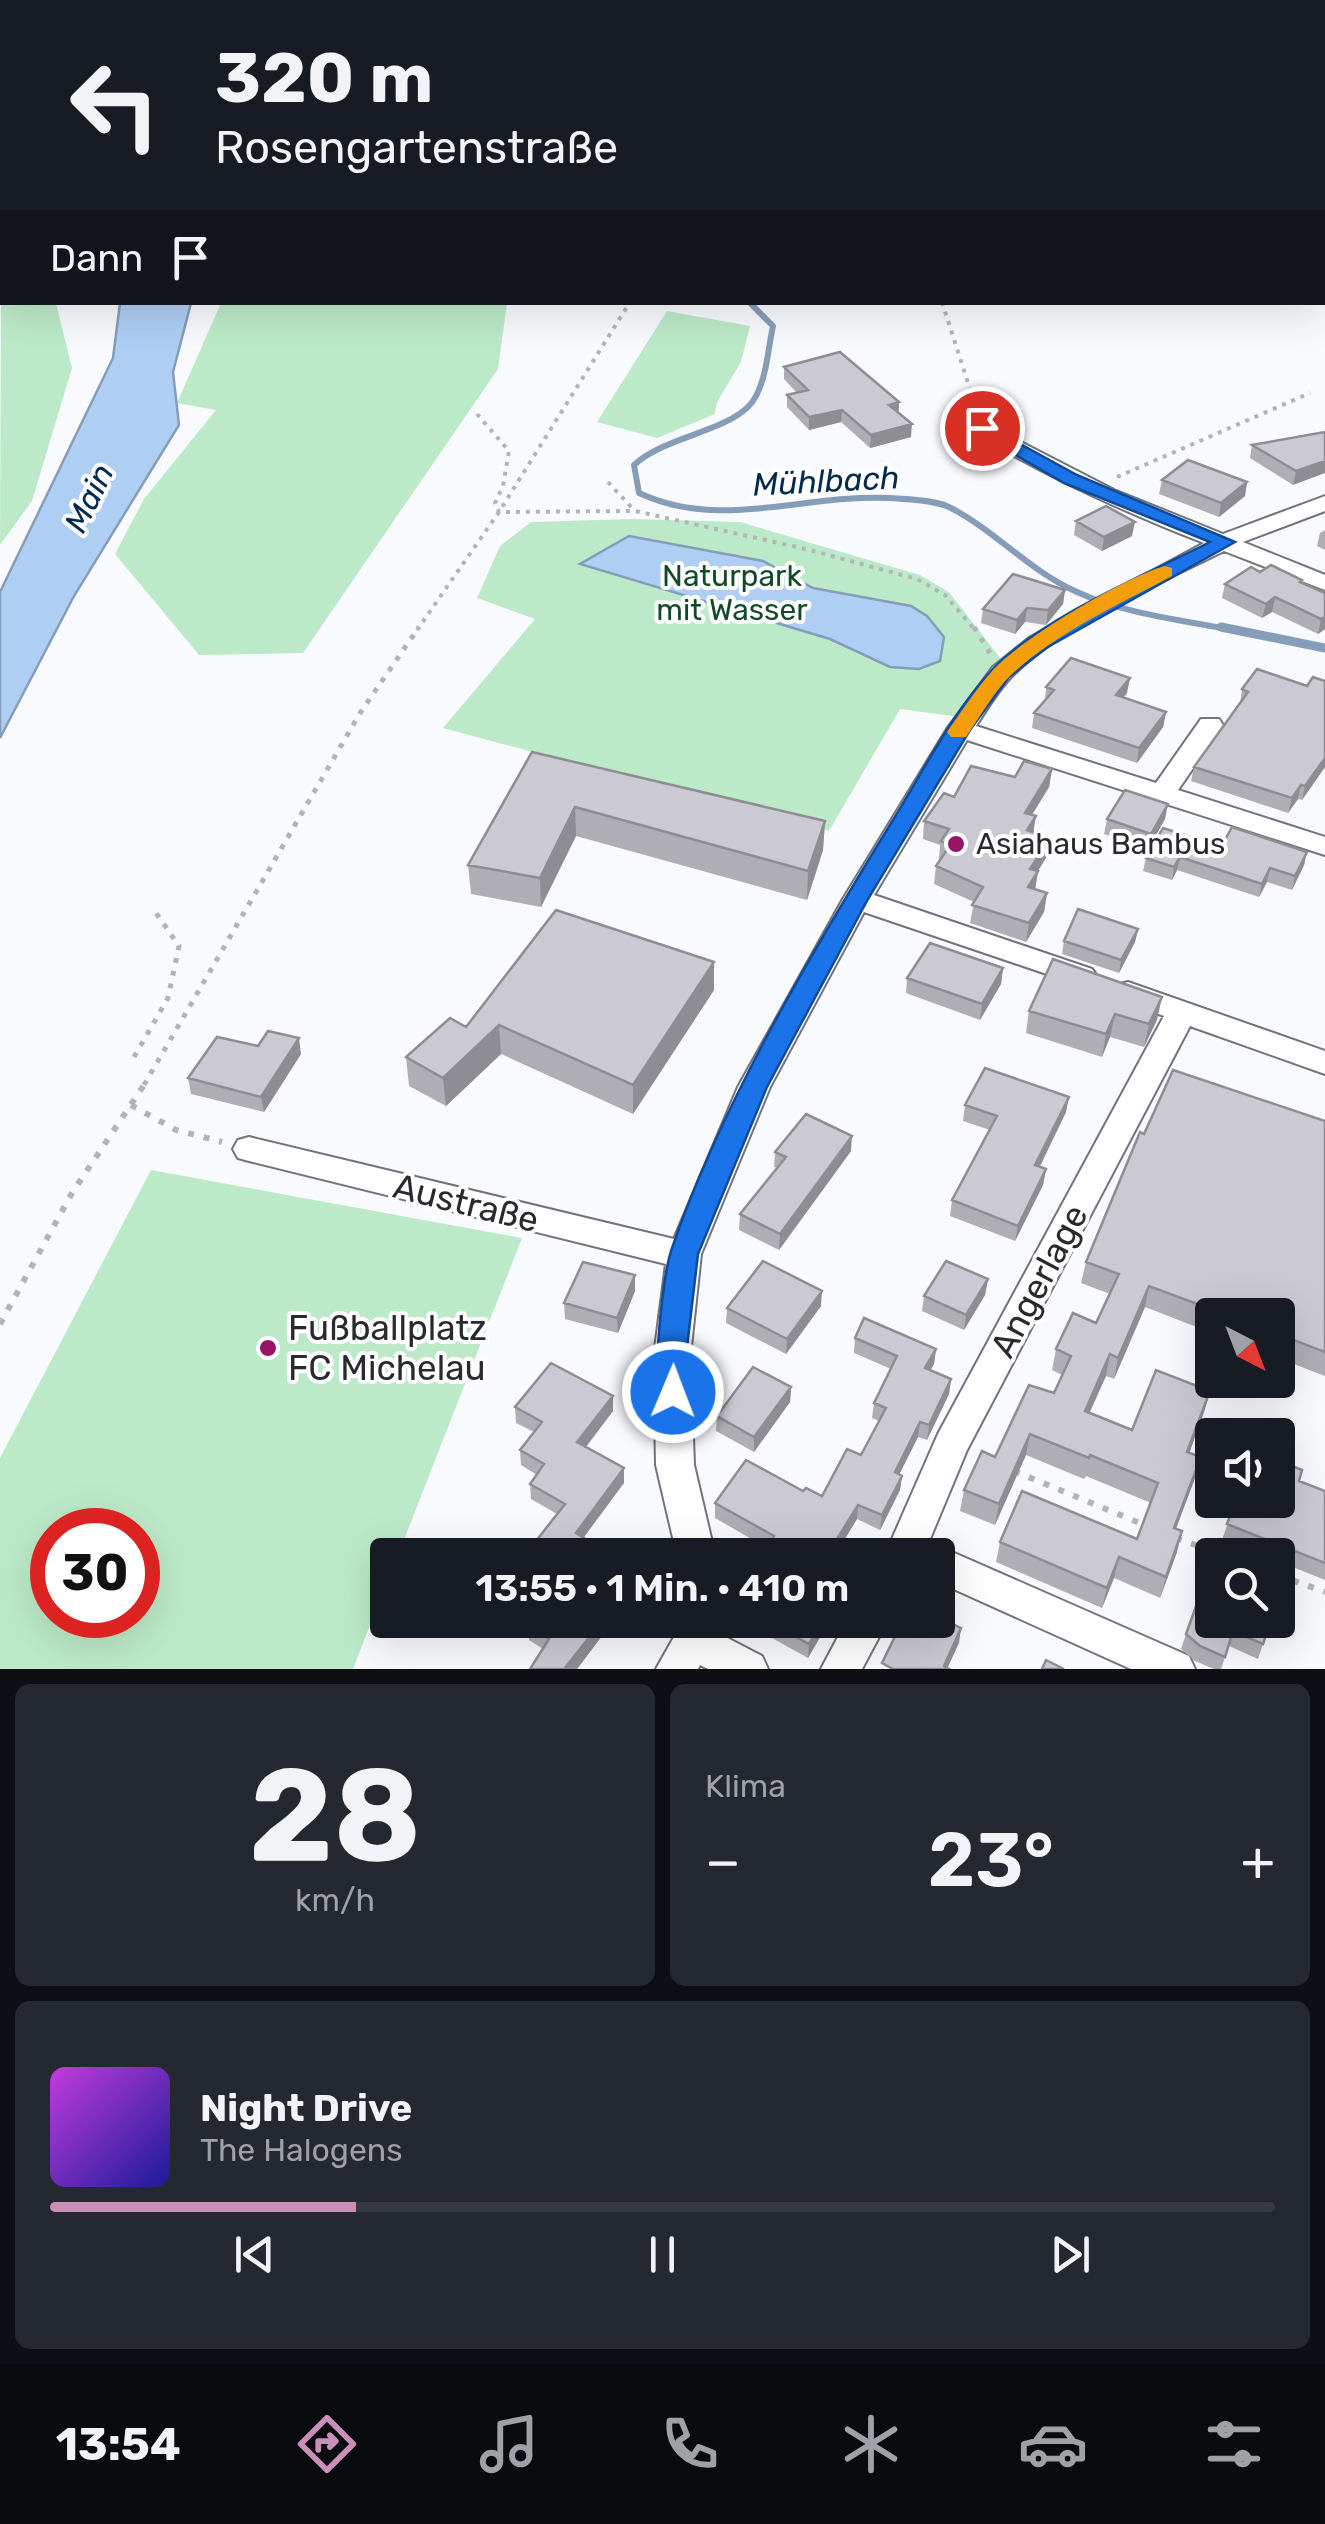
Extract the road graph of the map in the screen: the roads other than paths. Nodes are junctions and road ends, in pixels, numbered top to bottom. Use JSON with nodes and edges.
{"nodes":[{"id":1,"x":982,"y":428,"type":"road end"},
{"id":2,"x":1325,"y":503,"type":"edge"},
{"id":3,"x":1226,"y":542,"type":"junction"},
{"id":4,"x":1325,"y":583,"type":"edge"},
{"id":5,"x":1210,"y":725,"type":"dead end"},
{"id":6,"x":960,"y":729,"type":"junction"},
{"id":7,"x":1162,"y":794,"type":"junction"},
{"id":8,"x":1323,"y":841,"type":"edge"},
{"id":9,"x":856,"y":899,"type":"junction"},
{"id":10,"x":1182,"y":1010,"type":"junction"},
{"id":11,"x":1325,"y":1063,"type":"edge"},
{"id":12,"x":249,"y":1149,"type":"road end"},
{"id":13,"x":684,"y":1254,"type":"junction"},
{"id":14,"x":693,"y":1538,"type":"edge"},
{"id":15,"x":922,"y":1538,"type":"edge"},
{"id":16,"x":955,"y":1573,"type":"edge"},
{"id":17,"x":858,"y":1638,"type":"edge"},
{"id":18,"x":688,"y":1644,"type":"edge"},
{"id":19,"x":748,"y":1669,"type":"edge"},
{"id":20,"x":841,"y":1669,"type":"edge"},
{"id":21,"x":1175,"y":1669,"type":"edge"}],
"edges":[{"from":1,"to":3,"type":"street"},
{"from":2,"to":3,"type":"street"},
{"from":3,"to":4,"type":"street"},
{"from":3,"to":6,"type":"street"},
{"from":5,"to":7,"type":"street"},
{"from":6,"to":7,"type":"street"},
{"from":6,"to":9,"type":"street"},
{"from":7,"to":8,"type":"street"},
{"from":9,"to":10,"type":"street"},
{"from":9,"to":13,"type":"street"},
{"from":10,"to":11,"type":"street"},
{"from":10,"to":15,"type":"street","name":"Angerlage"},
{"from":12,"to":13,"type":"street","name":"Austraße"},
{"from":13,"to":14,"type":"street"},
{"from":16,"to":21,"type":"street"},
{"from":17,"to":20,"type":"street"},
{"from":18,"to":19,"type":"street"}]}
